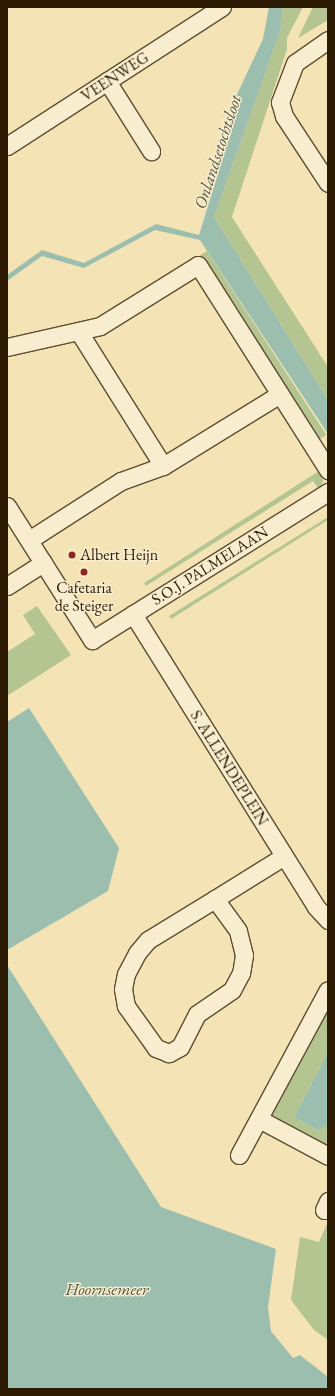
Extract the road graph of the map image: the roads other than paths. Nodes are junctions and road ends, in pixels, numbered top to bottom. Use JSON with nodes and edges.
{"nodes":[{"id":1,"x":222,"y":7,"type":"edge"},
{"id":2,"x":328,"y":40,"type":"edge"},
{"id":3,"x":108,"y":81,"type":"junction"},
{"id":4,"x":7,"y":146,"type":"edge"},
{"id":5,"x":151,"y":151,"type":"dead end"},
{"id":6,"x":328,"y":183,"type":"edge"},
{"id":7,"x":79,"y":332,"type":"junction"},
{"id":8,"x":7,"y":347,"type":"edge"},
{"id":9,"x":280,"y":394,"type":"junction"},
{"id":10,"x":164,"y":466,"type":"junction"},
{"id":11,"x":328,"y":470,"type":"edge"},
{"id":12,"x":328,"y":492,"type":"edge"},
{"id":13,"x":7,"y":506,"type":"edge"},
{"id":14,"x":29,"y":540,"type":"junction"},
{"id":15,"x":43,"y":563,"type":"junction"},
{"id":16,"x":7,"y":586,"type":"edge"},
{"id":17,"x":133,"y":614,"type":"junction"},
{"id":18,"x":284,"y":856,"type":"junction"},
{"id":19,"x":215,"y":899,"type":"junction"},
{"id":20,"x":328,"y":920,"type":"edge"},
{"id":21,"x":328,"y":990,"type":"edge"},
{"id":22,"x":259,"y":1119,"type":"junction"},
{"id":23,"x":239,"y":1155,"type":"dead end"},
{"id":24,"x":328,"y":1156,"type":"edge"}],
"edges":[{"from":1,"to":3,"type":"street","name":"VEENWEG"},
{"from":2,"to":6,"type":"street"},
{"from":3,"to":4,"type":"street","name":"VEENWEG"},
{"from":3,"to":5,"type":"street"},
{"from":7,"to":8,"type":"street"},
{"from":7,"to":9,"type":"street"},
{"from":7,"to":10,"type":"street"},
{"from":9,"to":10,"type":"street"},
{"from":9,"to":11,"type":"street"},
{"from":10,"to":14,"type":"street"},
{"from":12,"to":17,"type":"street","name":"S.O.J. PALMELAAN"},
{"from":13,"to":14,"type":"street"},
{"from":14,"to":15,"type":"street"},
{"from":15,"to":16,"type":"street"},
{"from":15,"to":17,"type":"street","name":"S.O.J. PALMELAAN"},
{"from":17,"to":18,"type":"street","name":"S. ALLENDEPLEIN"},
{"from":18,"to":19,"type":"street"},
{"from":18,"to":20,"type":"street","name":"S. ALLENDEPLEIN"},
{"from":19,"to":19,"type":"street"},
{"from":21,"to":22,"type":"street"},
{"from":22,"to":23,"type":"street"},
{"from":22,"to":24,"type":"street"}]}
